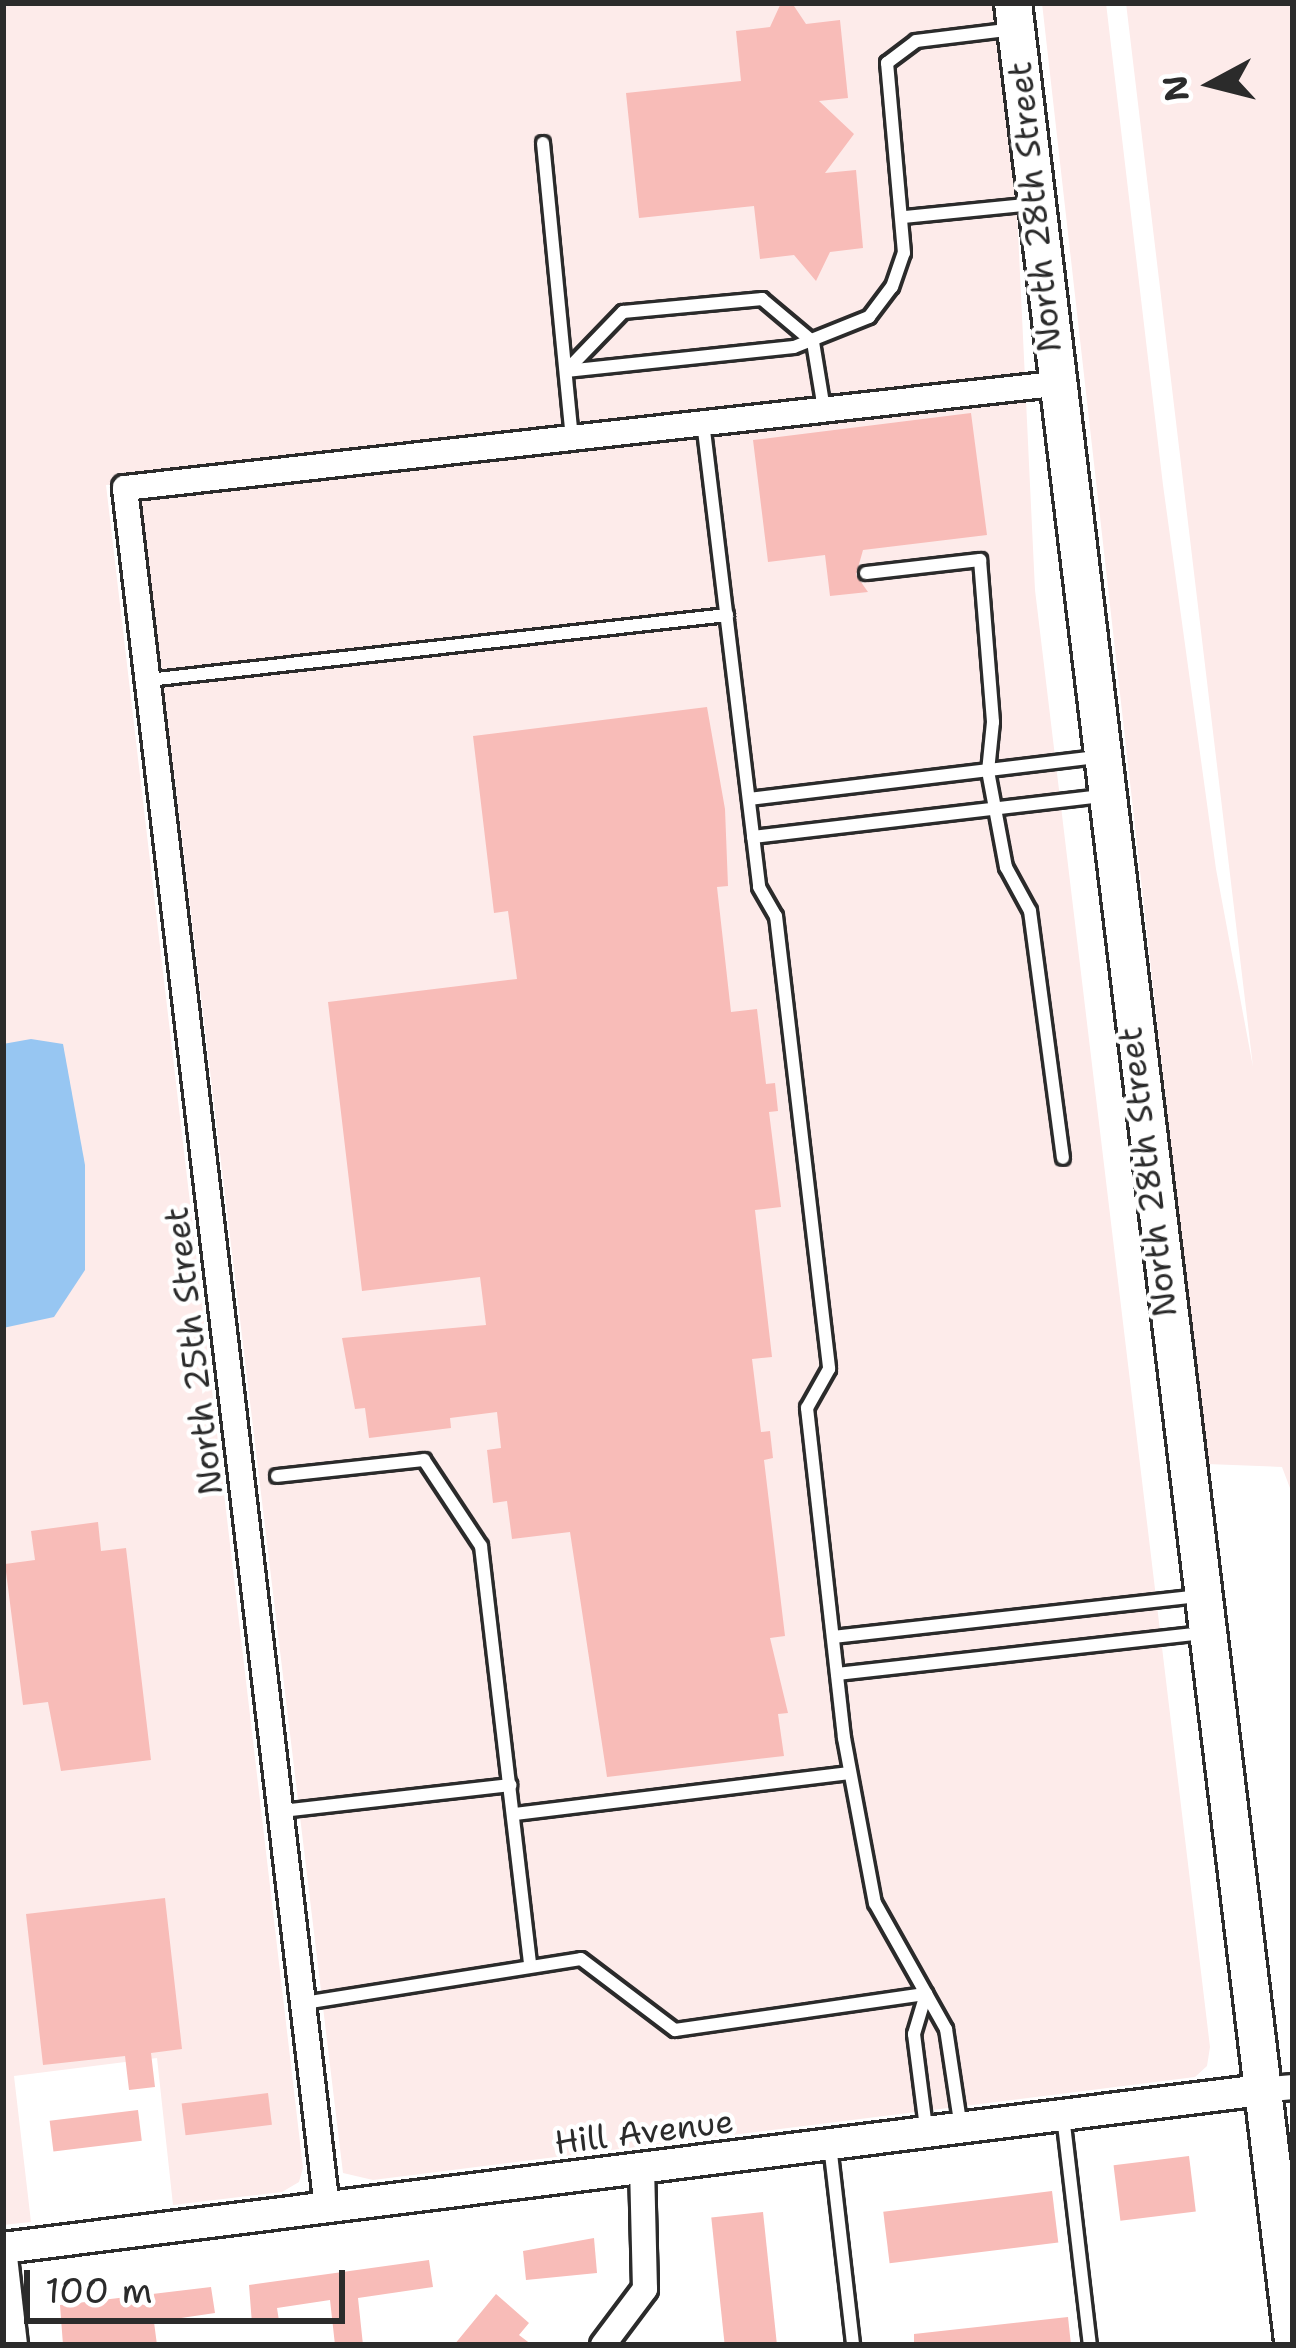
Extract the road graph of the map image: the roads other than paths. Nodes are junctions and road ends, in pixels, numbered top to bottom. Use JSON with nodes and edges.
{"nodes":[{"id":1,"x":1014,"y":16,"type":"edge"},
{"id":2,"x":543,"y":143,"type":"dead end"},
{"id":3,"x":1035,"y":204,"type":"junction"},
{"id":4,"x":904,"y":218,"type":"junction"},
{"id":5,"x":813,"y":342,"type":"junction"},
{"id":6,"x":566,"y":371,"type":"junction"},
{"id":7,"x":1054,"y":383,"type":"junction"},
{"id":8,"x":824,"y":409,"type":"junction"},
{"id":9,"x":703,"y":422,"type":"junction"},
{"id":10,"x":572,"y":437,"type":"junction"},
{"id":11,"x":866,"y":573,"type":"dead end"},
{"id":12,"x":727,"y":615,"type":"junction"},
{"id":13,"x":148,"y":680,"type":"junction"},
{"id":14,"x":1098,"y":758,"type":"junction"},
{"id":15,"x":988,"y":771,"type":"junction"},
{"id":16,"x":1102,"y":796,"type":"junction"},
{"id":17,"x":748,"y":799,"type":"junction"},
{"id":18,"x":995,"y":808,"type":"junction"},
{"id":19,"x":753,"y":837,"type":"junction"},
{"id":20,"x":1063,"y":1158,"type":"dead end"},
{"id":21,"x":277,"y":1476,"type":"dead end"},
{"id":22,"x":1200,"y":1596,"type":"junction"},
{"id":23,"x":1204,"y":1633,"type":"junction"},
{"id":24,"x":833,"y":1637,"type":"junction"},
{"id":25,"x":836,"y":1674,"type":"junction"},
{"id":26,"x":850,"y":1773,"type":"junction"},
{"id":27,"x":511,"y":1785,"type":"junction"},
{"id":28,"x":281,"y":1811,"type":"junction"},
{"id":29,"x":515,"y":1814,"type":"junction"},
{"id":30,"x":530,"y":1966,"type":"junction"},
{"id":31,"x":926,"y":1994,"type":"junction"},
{"id":32,"x":304,"y":2003,"type":"junction"},
{"id":33,"x":1276,"y":2088,"type":"edge"},
{"id":34,"x":1063,"y":2116,"type":"junction"},
{"id":35,"x":961,"y":2129,"type":"junction"},
{"id":36,"x":927,"y":2134,"type":"junction"},
{"id":37,"x":830,"y":2145,"type":"junction"},
{"id":38,"x":642,"y":2169,"type":"junction"},
{"id":39,"x":327,"y":2208,"type":"junction"},
{"id":40,"x":4,"y":2248,"type":"edge"},
{"id":41,"x":1293,"y":2340,"type":"edge"},
{"id":42,"x":15,"y":2345,"type":"edge"},
{"id":43,"x":603,"y":2345,"type":"edge"},
{"id":44,"x":853,"y":2345,"type":"edge"},
{"id":45,"x":1090,"y":2345,"type":"edge"}],
"edges":[{"from":1,"to":3,"type":"main road","name":"North 28th Street"},
{"from":1,"to":4,"type":"lane"},
{"from":2,"to":6,"type":"lane"},
{"from":3,"to":4,"type":"lane"},
{"from":3,"to":7,"type":"main road","name":"North 28th Street"},
{"from":4,"to":5,"type":"lane"},
{"from":5,"to":6,"type":"lane"},
{"from":5,"to":6,"type":"lane"},
{"from":5,"to":8,"type":"lane"},
{"from":6,"to":10,"type":"lane"},
{"from":7,"to":8,"type":"street"},
{"from":7,"to":14,"type":"main road","name":"North 28th Street"},
{"from":8,"to":9,"type":"street"},
{"from":9,"to":10,"type":"street"},
{"from":9,"to":12,"type":"lane"},
{"from":10,"to":13,"type":"street","name":"North 25th Street"},
{"from":11,"to":15,"type":"lane"},
{"from":12,"to":13,"type":"lane"},
{"from":12,"to":17,"type":"lane"},
{"from":13,"to":28,"type":"street","name":"North 25th Street"},
{"from":14,"to":15,"type":"lane"},
{"from":14,"to":16,"type":"main road","name":"North 28th Street"},
{"from":15,"to":17,"type":"lane"},
{"from":15,"to":18,"type":"lane"},
{"from":16,"to":18,"type":"lane"},
{"from":16,"to":22,"type":"main road","name":"North 28th Street"},
{"from":17,"to":19,"type":"lane"},
{"from":18,"to":19,"type":"lane"},
{"from":18,"to":20,"type":"lane"},
{"from":19,"to":24,"type":"lane"},
{"from":21,"to":27,"type":"lane"},
{"from":22,"to":23,"type":"main road","name":"North 28th Street"},
{"from":22,"to":24,"type":"lane"},
{"from":23,"to":25,"type":"lane"},
{"from":23,"to":33,"type":"main road","name":"North 28th Street"},
{"from":24,"to":25,"type":"lane"},
{"from":25,"to":26,"type":"lane"},
{"from":26,"to":29,"type":"lane"},
{"from":26,"to":31,"type":"lane"},
{"from":27,"to":28,"type":"lane"},
{"from":27,"to":29,"type":"lane"},
{"from":28,"to":32,"type":"street","name":"North 25th Street"},
{"from":29,"to":30,"type":"lane"},
{"from":30,"to":31,"type":"lane"},
{"from":30,"to":32,"type":"lane"},
{"from":31,"to":35,"type":"lane"},
{"from":31,"to":36,"type":"lane"},
{"from":32,"to":39,"type":"street","name":"North 25th Street"},
{"from":33,"to":34,"type":"street","name":"Hill Avenue"},
{"from":33,"to":41,"type":"main road","name":"North 28th Street"},
{"from":34,"to":35,"type":"street","name":"Hill Avenue"},
{"from":34,"to":45,"type":"lane"},
{"from":35,"to":36,"type":"street","name":"Hill Avenue"},
{"from":36,"to":37,"type":"street","name":"Hill Avenue"},
{"from":37,"to":38,"type":"street","name":"Hill Avenue"},
{"from":37,"to":44,"type":"lane"},
{"from":38,"to":39,"type":"street","name":"Hill Avenue"},
{"from":38,"to":43,"type":"street"},
{"from":39,"to":40,"type":"street","name":"Hill Avenue"},
{"from":40,"to":42,"type":"street"}]}
